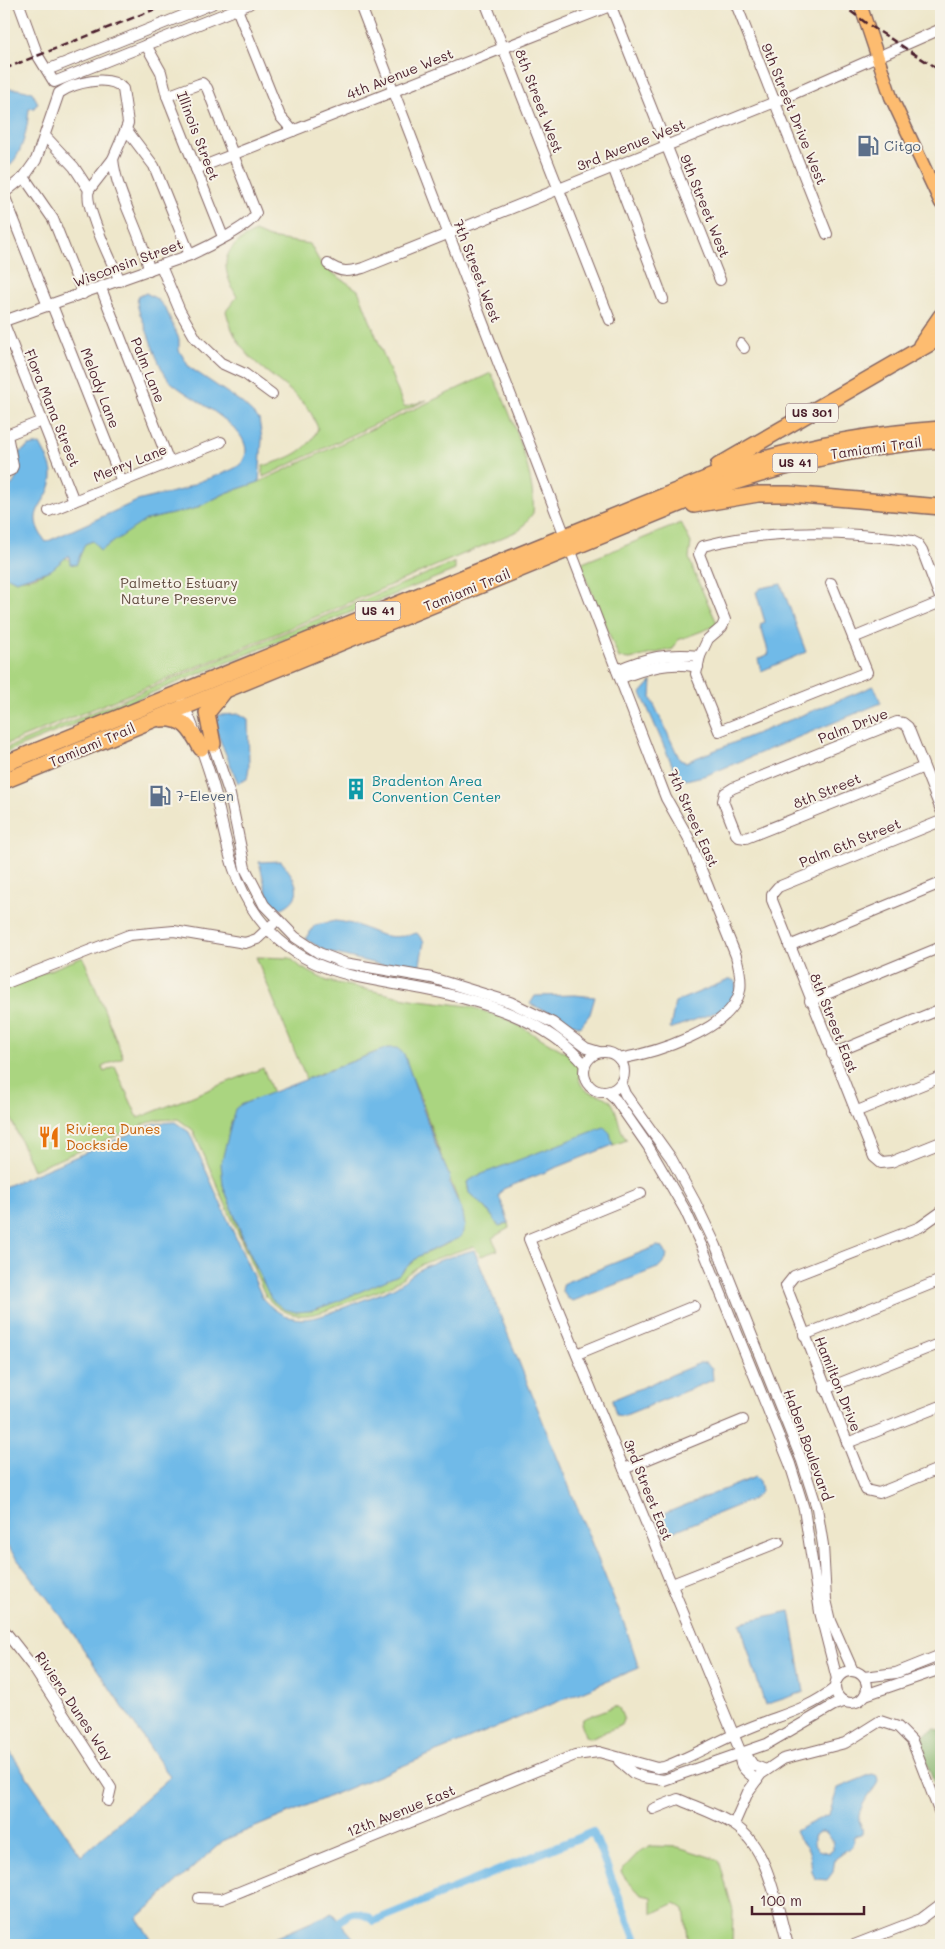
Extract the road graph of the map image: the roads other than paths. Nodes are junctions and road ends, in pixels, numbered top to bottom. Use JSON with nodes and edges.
{"nodes":[{"id":1,"x":18,"y":4,"type":"edge"},
{"id":2,"x":212,"y":4,"type":"edge"},
{"id":3,"x":249,"y":4,"type":"edge"},
{"id":4,"x":360,"y":4,"type":"edge"},
{"id":5,"x":486,"y":4,"type":"edge"},
{"id":6,"x":612,"y":4,"type":"edge"},
{"id":7,"x":736,"y":4,"type":"edge"},
{"id":8,"x":860,"y":4,"type":"edge"},
{"id":9,"x":236,"y":6,"type":"edge"},
{"id":10,"x":941,"y":29,"type":"edge"},
{"id":11,"x":146,"y":45,"type":"junction"},
{"id":12,"x":504,"y":48,"type":"junction"},
{"id":13,"x":96,"y":50,"type":"junction"},
{"id":14,"x":878,"y":59,"type":"junction"},
{"id":15,"x":100,"y":63,"type":"junction"},
{"id":16,"x":46,"y":70,"type":"junction"},
{"id":17,"x":72,"y":81,"type":"junction"},
{"id":18,"x":106,"y":81,"type":"junction"},
{"id":19,"x":393,"y":91,"type":"junction"},
{"id":20,"x":167,"y":96,"type":"junction"},
{"id":21,"x":775,"y":102,"type":"junction"},
{"id":22,"x":126,"y":128,"type":"junction"},
{"id":23,"x":293,"y":131,"type":"junction"},
{"id":24,"x":46,"y":137,"type":"junction"},
{"id":25,"x":666,"y":145,"type":"junction"},
{"id":26,"x":234,"y":155,"type":"junction"},
{"id":27,"x":113,"y":159,"type":"junction"},
{"id":28,"x":613,"y":167,"type":"junction"},
{"id":29,"x":196,"y":169,"type":"junction"},
{"id":30,"x":24,"y":177,"type":"junction"},
{"id":31,"x":558,"y":189,"type":"junction"},
{"id":32,"x":89,"y":190,"type":"junction"},
{"id":33,"x":4,"y":194,"type":"edge"},
{"id":34,"x":941,"y":202,"type":"edge"},
{"id":35,"x":447,"y":233,"type":"junction"},
{"id":36,"x":827,"y":234,"type":"dead end"},
{"id":37,"x":223,"y":238,"type":"junction"},
{"id":38,"x":190,"y":255,"type":"junction"},
{"id":39,"x":328,"y":264,"type":"dead end"},
{"id":40,"x":161,"y":266,"type":"junction"},
{"id":41,"x":149,"y":270,"type":"junction"},
{"id":42,"x":720,"y":280,"type":"dead end"},
{"id":43,"x":120,"y":281,"type":"junction"},
{"id":44,"x":101,"y":288,"type":"junction"},
{"id":45,"x":84,"y":294,"type":"junction"},
{"id":46,"x":663,"y":299,"type":"dead end"},
{"id":47,"x":50,"y":306,"type":"junction"},
{"id":48,"x":941,"y":316,"type":"edge"},
{"id":49,"x":610,"y":320,"type":"dead end"},
{"id":50,"x":4,"y":323,"type":"edge"},
{"id":51,"x":941,"y":337,"type":"edge"},
{"id":52,"x":912,"y":355,"type":"junction"},
{"id":53,"x":272,"y":394,"type":"dead end"},
{"id":54,"x":42,"y":421,"type":"junction"},
{"id":55,"x":941,"y":429,"type":"edge"},
{"id":56,"x":5,"y":436,"type":"edge"},
{"id":57,"x":941,"y":440,"type":"edge"},
{"id":58,"x":222,"y":442,"type":"dead end"},
{"id":59,"x":170,"y":462,"type":"junction"},
{"id":60,"x":4,"y":473,"type":"edge"},
{"id":61,"x":122,"y":482,"type":"junction"},
{"id":62,"x":681,"y":487,"type":"junction"},
{"id":63,"x":74,"y":501,"type":"junction"},
{"id":64,"x":941,"y":507,"type":"edge"},
{"id":65,"x":49,"y":511,"type":"dead end"},
{"id":66,"x":656,"y":514,"type":"junction"},
{"id":67,"x":568,"y":542,"type":"junction"},
{"id":68,"x":831,"y":583,"type":"dead end"},
{"id":69,"x":941,"y":601,"type":"edge"},
{"id":70,"x":853,"y":638,"type":"junction"},
{"id":71,"x":700,"y":656,"type":"junction"},
{"id":72,"x":677,"y":659,"type":"junction"},
{"id":73,"x":698,"y":667,"type":"junction"},
{"id":74,"x":619,"y":674,"type":"junction"},
{"id":75,"x":230,"y":688,"type":"junction"},
{"id":76,"x":187,"y":697,"type":"junction"},
{"id":77,"x":155,"y":719,"type":"junction"},
{"id":78,"x":207,"y":746,"type":"junction"},
{"id":79,"x":4,"y":764,"type":"edge"},
{"id":80,"x":924,"y":767,"type":"junction"},
{"id":81,"x":4,"y":781,"type":"edge"},
{"id":82,"x":941,"y":810,"type":"edge"},
{"id":83,"x":941,"y":821,"type":"edge"},
{"id":84,"x":739,"y":838,"type":"joint"},
{"id":85,"x":941,"y":884,"type":"edge"},
{"id":86,"x":772,"y":894,"type":"joint"},
{"id":87,"x":278,"y":921,"type":"junction"},
{"id":88,"x":267,"y":928,"type":"junction"},
{"id":89,"x":789,"y":946,"type":"junction"},
{"id":90,"x":941,"y":947,"type":"edge"},
{"id":91,"x":432,"y":978,"type":"junction"},
{"id":92,"x":4,"y":984,"type":"edge"},
{"id":93,"x":424,"y":990,"type":"junction"},
{"id":94,"x":810,"y":1001,"type":"junction"},
{"id":95,"x":941,"y":1010,"type":"edge"},
{"id":96,"x":599,"y":1052,"type":"junction"},
{"id":97,"x":646,"y":1054,"type":"junction"},
{"id":98,"x":832,"y":1054,"type":"junction"},
{"id":99,"x":619,"y":1059,"type":"junction"},
{"id":100,"x":585,"y":1065,"type":"junction"},
{"id":101,"x":624,"y":1071,"type":"junction"},
{"id":102,"x":941,"y":1077,"type":"edge"},
{"id":103,"x":620,"y":1084,"type":"junction"},
{"id":104,"x":608,"y":1093,"type":"junction"},
{"id":105,"x":855,"y":1112,"type":"junction"},
{"id":106,"x":941,"y":1142,"type":"edge"},
{"id":107,"x":641,"y":1193,"type":"dead end"},
{"id":108,"x":941,"y":1212,"type":"edge"},
{"id":109,"x":941,"y":1280,"type":"edge"},
{"id":110,"x":694,"y":1306,"type":"dead end"},
{"id":111,"x":804,"y":1335,"type":"junction"},
{"id":112,"x":941,"y":1343,"type":"edge"},
{"id":113,"x":757,"y":1346,"type":"junction"},
{"id":114,"x":745,"y":1351,"type":"junction"},
{"id":115,"x":577,"y":1354,"type":"junction"},
{"id":116,"x":826,"y":1389,"type":"junction"},
{"id":117,"x":941,"y":1406,"type":"edge"},
{"id":118,"x":743,"y":1420,"type":"dead end"},
{"id":119,"x":847,"y":1443,"type":"junction"},
{"id":120,"x":941,"y":1468,"type":"edge"},
{"id":121,"x":624,"y":1469,"type":"junction"},
{"id":122,"x":779,"y":1542,"type":"dead end"},
{"id":123,"x":672,"y":1584,"type":"junction"},
{"id":124,"x":4,"y":1630,"type":"edge"},
{"id":125,"x":941,"y":1655,"type":"edge"},
{"id":126,"x":941,"y":1670,"type":"edge"},
{"id":127,"x":853,"y":1671,"type":"junction"},
{"id":128,"x":864,"y":1677,"type":"junction"},
{"id":129,"x":836,"y":1684,"type":"junction"},
{"id":130,"x":865,"y":1695,"type":"junction"},
{"id":131,"x":844,"y":1702,"type":"junction"},
{"id":132,"x":734,"y":1736,"type":"junction"},
{"id":133,"x":741,"y":1753,"type":"junction"},
{"id":134,"x":614,"y":1757,"type":"junction"},
{"id":135,"x":766,"y":1770,"type":"junction"},
{"id":136,"x":757,"y":1780,"type":"junction"},
{"id":137,"x":108,"y":1801,"type":"dead end"},
{"id":138,"x":653,"y":1809,"type":"dead end"},
{"id":139,"x":941,"y":1816,"type":"edge"},
{"id":140,"x":734,"y":1824,"type":"junction"},
{"id":141,"x":199,"y":1898,"type":"dead end"},
{"id":142,"x":941,"y":1904,"type":"edge"},
{"id":143,"x":788,"y":1945,"type":"edge"},
{"id":144,"x":854,"y":1945,"type":"edge"}],
"edges":[{"from":1,"to":16,"type":"street"},
{"from":2,"to":13,"type":"street"},
{"from":3,"to":9,"type":"street"},
{"from":4,"to":19,"type":"street","name":"7th Street West"},
{"from":5,"to":12,"type":"street","name":"8th Street West"},
{"from":6,"to":12,"type":"street","name":"4th Avenue West"},
{"from":6,"to":25,"type":"street","name":"9th Street West"},
{"from":7,"to":21,"type":"street","name":"9th Street Drive West"},
{"from":8,"to":14,"type":"main road"},
{"from":9,"to":11,"type":"street"},
{"from":9,"to":23,"type":"street"},
{"from":10,"to":14,"type":"street","name":"3rd Avenue West"},
{"from":11,"to":15,"type":"street"},
{"from":11,"to":20,"type":"street","name":"Illinois Street"},
{"from":12,"to":19,"type":"street","name":"4th Avenue West"},
{"from":12,"to":31,"type":"street","name":"8th Street West"},
{"from":13,"to":15,"type":"street"},
{"from":13,"to":16,"type":"street"},
{"from":14,"to":21,"type":"street","name":"3rd Avenue West"},
{"from":14,"to":34,"type":"main road"},
{"from":15,"to":17,"type":"street"},
{"from":15,"to":18,"type":"street"},
{"from":16,"to":17,"type":"street"},
{"from":17,"to":18,"type":"street"},
{"from":17,"to":24,"type":"street"},
{"from":18,"to":22,"type":"street"},
{"from":19,"to":23,"type":"street","name":"4th Avenue West"},
{"from":19,"to":35,"type":"street","name":"7th Street West"},
{"from":20,"to":26,"type":"street"},
{"from":20,"to":29,"type":"street","name":"Illinois Street"},
{"from":21,"to":25,"type":"street","name":"3rd Avenue West"},
{"from":21,"to":36,"type":"street","name":"9th Street Drive West"},
{"from":22,"to":27,"type":"street"},
{"from":22,"to":38,"type":"street"},
{"from":23,"to":26,"type":"street","name":"4th Avenue West"},
{"from":24,"to":30,"type":"street"},
{"from":24,"to":32,"type":"street"},
{"from":25,"to":28,"type":"street","name":"3rd Avenue West"},
{"from":25,"to":42,"type":"street","name":"9th Street West"},
{"from":26,"to":29,"type":"street","name":"4th Avenue West"},
{"from":26,"to":37,"type":"street","name":"Wisconsin Street"},
{"from":27,"to":32,"type":"street"},
{"from":27,"to":41,"type":"street"},
{"from":28,"to":31,"type":"street","name":"3rd Avenue West"},
{"from":28,"to":46,"type":"street"},
{"from":29,"to":37,"type":"street","name":"Illinois Street"},
{"from":30,"to":33,"type":"street"},
{"from":30,"to":45,"type":"street"},
{"from":31,"to":35,"type":"street","name":"3rd Avenue West"},
{"from":31,"to":49,"type":"street","name":"8th Street West"},
{"from":32,"to":43,"type":"street"},
{"from":33,"to":47,"type":"street","name":"Melody Lane"},
{"from":35,"to":39,"type":"street","name":"3rd Avenue West"},
{"from":35,"to":67,"type":"street","name":"7th Street West"},
{"from":37,"to":38,"type":"street","name":"Wisconsin Street"},
{"from":38,"to":40,"type":"street","name":"Wisconsin Street"},
{"from":40,"to":41,"type":"street","name":"Wisconsin Street"},
{"from":40,"to":53,"type":"street"},
{"from":41,"to":43,"type":"street","name":"Wisconsin Street"},
{"from":43,"to":44,"type":"street","name":"Wisconsin Street"},
{"from":44,"to":45,"type":"street","name":"Wisconsin Street"},
{"from":44,"to":59,"type":"street","name":"Palm Lane"},
{"from":45,"to":47,"type":"street","name":"Wisconsin Street"},
{"from":47,"to":50,"type":"street","name":"Wisconsin Street"},
{"from":47,"to":61,"type":"street","name":"Melody Lane"},
{"from":48,"to":52,"type":"highway"},
{"from":50,"to":54,"type":"street","name":"Flora Mana Street"},
{"from":51,"to":52,"type":"highway","number":"US 301"},
{"from":52,"to":62,"type":"highway","number":"US 301"},
{"from":54,"to":56,"type":"street"},
{"from":54,"to":63,"type":"street","name":"Flora Mana Street"},
{"from":55,"to":62,"type":"highway","name":"Tamiami Trail","number":"US 41"},
{"from":56,"to":60,"type":"street"},
{"from":57,"to":66,"type":"highway","name":"Tamiami Trail","number":"US 41"},
{"from":58,"to":59,"type":"street","name":"Merry Lane"},
{"from":59,"to":61,"type":"street","name":"Merry Lane"},
{"from":61,"to":63,"type":"street","name":"Merry Lane"},
{"from":62,"to":67,"type":"highway","name":"Tamiami Trail","number":"US 41"},
{"from":63,"to":65,"type":"street","name":"Merry Lane"},
{"from":64,"to":66,"type":"highway"},
{"from":66,"to":67,"type":"highway","name":"Tamiami Trail","number":"US 41"},
{"from":67,"to":74,"type":"street","name":"7th Street East"},
{"from":67,"to":75,"type":"highway","name":"Tamiami Trail","number":"US 41"},
{"from":67,"to":76,"type":"highway","name":"Tamiami Trail","number":"US 41"},
{"from":68,"to":70,"type":"street"},
{"from":69,"to":70,"type":"street"},
{"from":69,"to":71,"type":"street"},
{"from":70,"to":73,"type":"street"},
{"from":71,"to":72,"type":"street"},
{"from":71,"to":73,"type":"street"},
{"from":72,"to":73,"type":"street"},
{"from":72,"to":74,"type":"street"},
{"from":74,"to":97,"type":"street","name":"7th Street East"},
{"from":75,"to":76,"type":"highway","name":"Tamiami Trail","number":"US 41"},
{"from":75,"to":78,"type":"highway"},
{"from":76,"to":77,"type":"highway","name":"Tamiami Trail","number":"US 41"},
{"from":76,"to":78,"type":"street"},
{"from":76,"to":79,"type":"highway","name":"Tamiami Trail","number":"US 41"},
{"from":77,"to":78,"type":"highway"},
{"from":77,"to":81,"type":"highway","name":"Tamiami Trail","number":"US 41"},
{"from":78,"to":87,"type":"street"},
{"from":78,"to":88,"type":"street"},
{"from":80,"to":82,"type":"street","name":"Palm Drive"},
{"from":80,"to":84,"type":"street","name":"8th Street"},
{"from":80,"to":84,"type":"street","name":"Palm Drive"},
{"from":83,"to":86,"type":"street","name":"Palm 6th Street"},
{"from":85,"to":89,"type":"street"},
{"from":86,"to":89,"type":"street","name":"8th Street East"},
{"from":87,"to":88,"type":"street"},
{"from":87,"to":91,"type":"street"},
{"from":88,"to":92,"type":"street"},
{"from":88,"to":93,"type":"street"},
{"from":89,"to":94,"type":"street","name":"8th Street East"},
{"from":90,"to":94,"type":"street"},
{"from":91,"to":93,"type":"street"},
{"from":91,"to":96,"type":"street"},
{"from":93,"to":100,"type":"street"},
{"from":94,"to":98,"type":"street","name":"8th Street East"},
{"from":95,"to":98,"type":"street"},
{"from":96,"to":99,"type":"street"},
{"from":96,"to":100,"type":"street"},
{"from":97,"to":99,"type":"street","name":"7th Street East"},
{"from":97,"to":101,"type":"street","name":"7th Street East"},
{"from":98,"to":105,"type":"street","name":"8th Street East"},
{"from":99,"to":101,"type":"street"},
{"from":100,"to":104,"type":"street"},
{"from":101,"to":103,"type":"street"},
{"from":102,"to":105,"type":"street"},
{"from":103,"to":104,"type":"street"},
{"from":103,"to":113,"type":"street","name":"Haben Boulevard"},
{"from":104,"to":114,"type":"street","name":"Haben Boulevard"},
{"from":105,"to":106,"type":"street","name":"8th Street East"},
{"from":107,"to":115,"type":"street","name":"3rd Street East"},
{"from":108,"to":111,"type":"street","name":"Hamilton Drive"},
{"from":109,"to":111,"type":"street"},
{"from":110,"to":115,"type":"street"},
{"from":111,"to":116,"type":"street","name":"Hamilton Drive"},
{"from":112,"to":116,"type":"street"},
{"from":113,"to":114,"type":"street"},
{"from":113,"to":127,"type":"street","name":"Haben Boulevard"},
{"from":114,"to":129,"type":"street","name":"Haben Boulevard"},
{"from":115,"to":121,"type":"street","name":"3rd Street East"},
{"from":116,"to":119,"type":"street","name":"Hamilton Drive"},
{"from":117,"to":119,"type":"street"},
{"from":118,"to":121,"type":"street"},
{"from":119,"to":120,"type":"street","name":"Hamilton Drive"},
{"from":121,"to":123,"type":"street","name":"3rd Street East"},
{"from":122,"to":123,"type":"street"},
{"from":123,"to":132,"type":"street","name":"3rd Street East"},
{"from":124,"to":137,"type":"street","name":"Riviera Dunes Way"},
{"from":125,"to":128,"type":"street"},
{"from":126,"to":130,"type":"street"},
{"from":127,"to":128,"type":"street"},
{"from":127,"to":129,"type":"street"},
{"from":128,"to":130,"type":"street"},
{"from":129,"to":131,"type":"street"},
{"from":129,"to":132,"type":"street","name":"12th Avenue East"},
{"from":130,"to":131,"type":"street"},
{"from":131,"to":133,"type":"street","name":"12th Avenue East"},
{"from":132,"to":133,"type":"street","name":"3rd Street East"},
{"from":132,"to":134,"type":"street","name":"12th Avenue East"},
{"from":133,"to":134,"type":"street","name":"12th Avenue East"},
{"from":133,"to":135,"type":"street"},
{"from":133,"to":136,"type":"street","name":"3rd Street East"},
{"from":134,"to":141,"type":"street","name":"12th Avenue East"},
{"from":135,"to":136,"type":"street"},
{"from":135,"to":139,"type":"street"},
{"from":136,"to":140,"type":"street"},
{"from":138,"to":140,"type":"street"},
{"from":140,"to":143,"type":"street"},
{"from":142,"to":144,"type":"street"}]}
